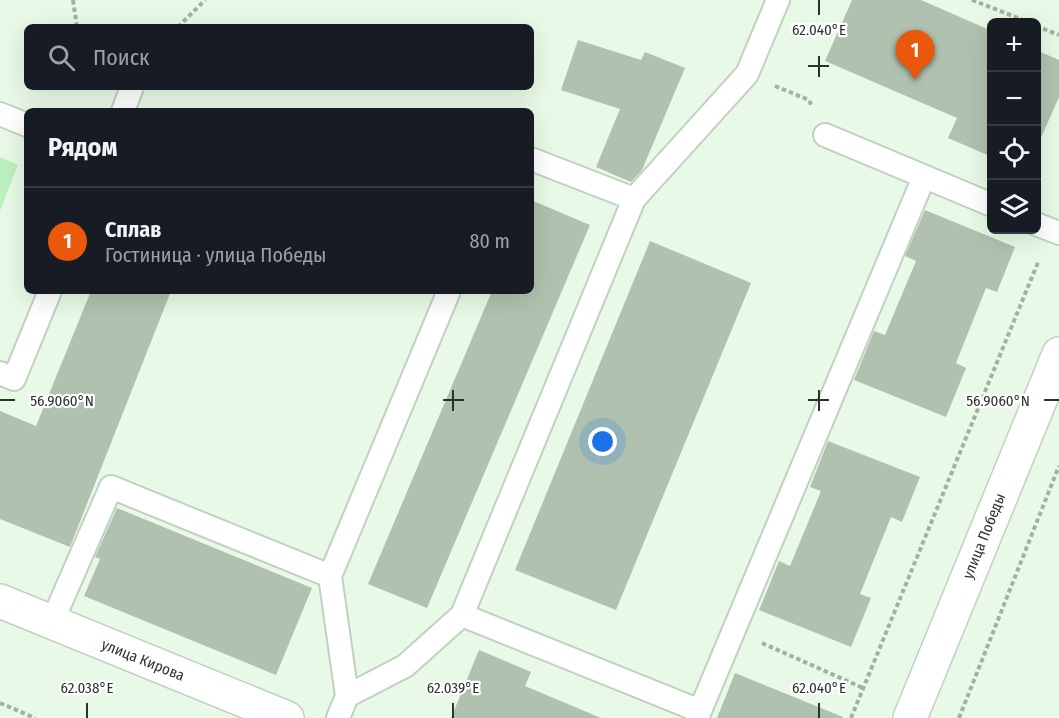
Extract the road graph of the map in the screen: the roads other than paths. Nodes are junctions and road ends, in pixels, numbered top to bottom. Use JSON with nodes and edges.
{"nodes":[{"id":1,"x":778,"y":0,"type":"edge"},
{"id":2,"x":131,"y":90,"type":"edge"},
{"id":3,"x":124,"y":108,"type":"edge"},
{"id":4,"x":0,"y":114,"type":"edge"},
{"id":5,"x":24,"y":124,"type":"edge"},
{"id":6,"x":825,"y":135,"type":"road end"},
{"id":7,"x":534,"y":160,"type":"edge"},
{"id":8,"x":924,"y":177,"type":"junction"},
{"id":9,"x":634,"y":199,"type":"junction"},
{"id":10,"x":987,"y":203,"type":"edge"},
{"id":11,"x":49,"y":294,"type":"edge"},
{"id":12,"x":448,"y":294,"type":"edge"},
{"id":13,"x":1059,"y":354,"type":"edge"},
{"id":14,"x":0,"y":373,"type":"edge"},
{"id":15,"x":330,"y":576,"type":"junction"},
{"id":16,"x":0,"y":601,"type":"edge"},
{"id":17,"x":462,"y":615,"type":"junction"},
{"id":18,"x":52,"y":622,"type":"junction"},
{"id":19,"x":347,"y":696,"type":"junction"},
{"id":20,"x":699,"y":714,"type":"edge"},
{"id":21,"x":287,"y":718,"type":"edge"},
{"id":22,"x":338,"y":718,"type":"edge"},
{"id":23,"x":910,"y":718,"type":"edge"}],
"edges":[{"from":1,"to":9,"type":"lane"},
{"from":2,"to":3,"type":"lane"},
{"from":4,"to":5,"type":"lane"},
{"from":6,"to":8,"type":"lane"},
{"from":7,"to":9,"type":"lane"},
{"from":8,"to":10,"type":"lane"},
{"from":8,"to":20,"type":"lane"},
{"from":9,"to":17,"type":"lane"},
{"from":11,"to":14,"type":"lane"},
{"from":12,"to":15,"type":"lane"},
{"from":13,"to":23,"type":"street","name":"улица Победы"},
{"from":15,"to":18,"type":"lane"},
{"from":15,"to":19,"type":"lane"},
{"from":16,"to":18,"type":"street","name":"улица Кирова"},
{"from":17,"to":19,"type":"lane"},
{"from":17,"to":20,"type":"lane"},
{"from":18,"to":21,"type":"street","name":"улица Кирова"},
{"from":19,"to":22,"type":"lane"}]}
